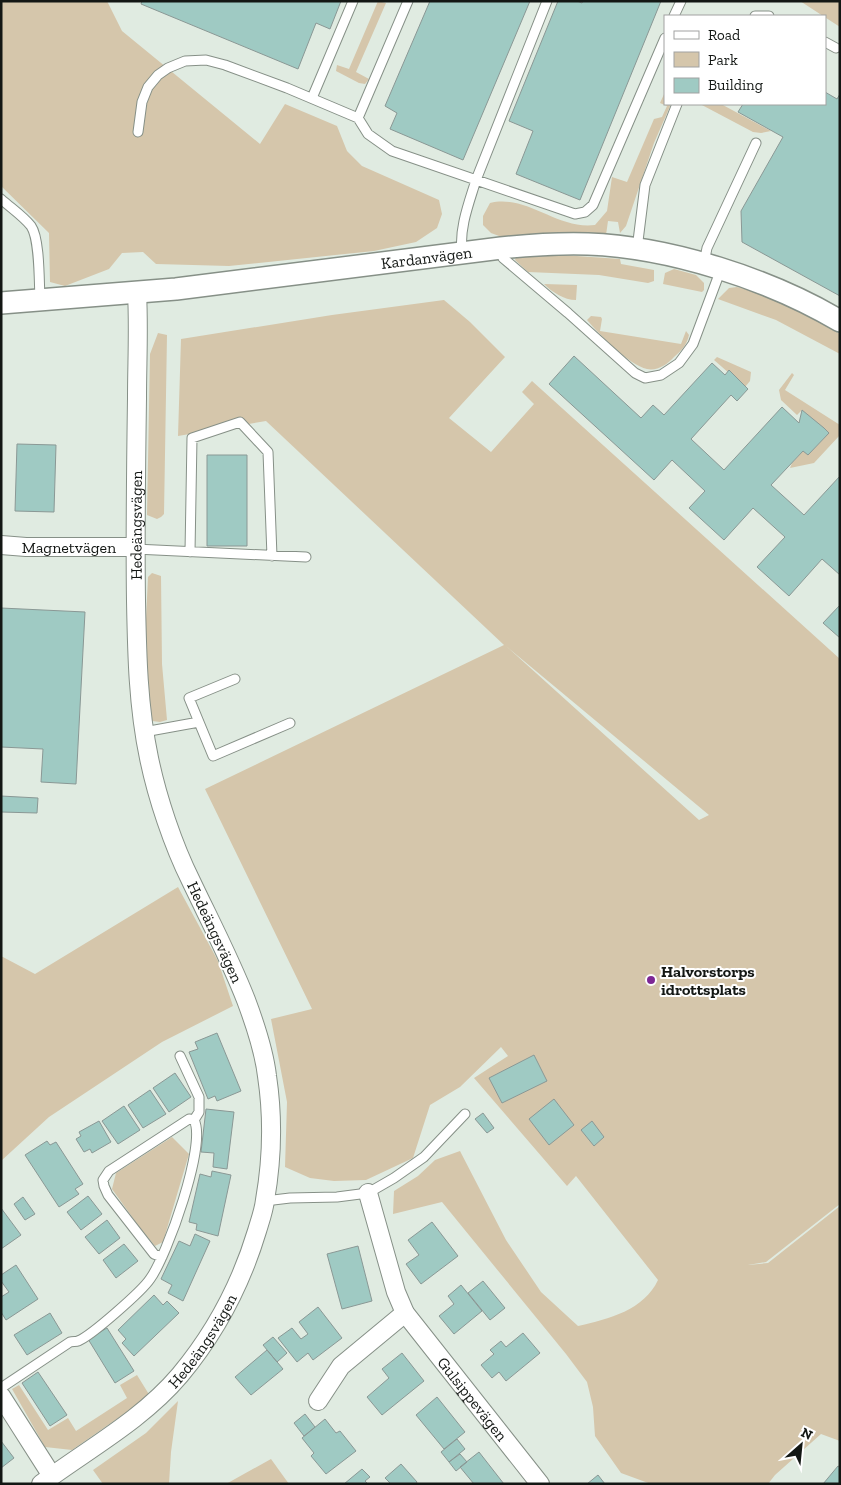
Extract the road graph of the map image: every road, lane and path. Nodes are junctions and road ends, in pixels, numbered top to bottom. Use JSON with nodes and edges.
{"nodes":[{"id":1,"x":353,"y":1,"type":"edge"},
{"id":2,"x":408,"y":1,"type":"edge"},
{"id":3,"x":547,"y":1,"type":"edge"},
{"id":4,"x":681,"y":1,"type":"edge"},
{"id":5,"x":674,"y":15,"type":"edge"},
{"id":6,"x":664,"y":40,"type":"edge"},
{"id":7,"x":826,"y":43,"type":"edge"},
{"id":8,"x":836,"y":48,"type":"dead end"},
{"id":9,"x":312,"y":98,"type":"junction"},
{"id":10,"x":677,"y":105,"type":"edge"},
{"id":11,"x":358,"y":118,"type":"junction"},
{"id":12,"x":138,"y":132,"type":"dead end"},
{"id":13,"x":756,"y":142,"type":"dead end"},
{"id":14,"x":476,"y":180,"type":"junction"},
{"id":15,"x":1,"y":199,"type":"edge"},
{"id":16,"x":500,"y":248,"type":"junction"},
{"id":17,"x":637,"y":249,"type":"junction"},
{"id":18,"x":462,"y":252,"type":"junction"},
{"id":19,"x":712,"y":266,"type":"junction"},
{"id":20,"x":138,"y":293,"type":"junction"},
{"id":21,"x":40,"y":300,"type":"junction"},
{"id":22,"x":1,"y":303,"type":"edge"},
{"id":23,"x":840,"y":321,"type":"edge"},
{"id":24,"x":1,"y":546,"type":"edge"},
{"id":25,"x":135,"y":548,"type":"junction"},
{"id":26,"x":190,"y":552,"type":"junction"},
{"id":27,"x":272,"y":556,"type":"junction"},
{"id":28,"x":306,"y":557,"type":"dead end"},
{"id":29,"x":235,"y":679,"type":"dead end"},
{"id":30,"x":199,"y":722,"type":"junction"},
{"id":31,"x":290,"y":723,"type":"dead end"},
{"id":32,"x":144,"y":732,"type":"junction"},
{"id":33,"x":180,"y":1056,"type":"dead end"},
{"id":34,"x":465,"y":1114,"type":"dead end"},
{"id":35,"x":194,"y":1120,"type":"junction"},
{"id":36,"x":368,"y":1193,"type":"junction"},
{"id":37,"x":265,"y":1201,"type":"junction"},
{"id":38,"x":162,"y":1257,"type":"junction"},
{"id":39,"x":405,"y":1313,"type":"junction"},
{"id":40,"x":1,"y":1388,"type":"edge"},
{"id":41,"x":1,"y":1396,"type":"edge"},
{"id":42,"x":318,"y":1401,"type":"dead end"},
{"id":43,"x":50,"y":1481,"type":"edge"},
{"id":44,"x":540,"y":1484,"type":"edge"}],
"edges":[{"from":1,"to":9,"type":"lane"},
{"from":2,"to":11,"type":"lane"},
{"from":3,"to":14,"type":"lane"},
{"from":4,"to":5,"type":"lane"},
{"from":6,"to":14,"type":"lane"},
{"from":7,"to":8,"type":"lane"},
{"from":9,"to":11,"type":"lane"},
{"from":9,"to":12,"type":"lane"},
{"from":10,"to":17,"type":"lane"},
{"from":11,"to":14,"type":"lane"},
{"from":13,"to":19,"type":"lane"},
{"from":14,"to":18,"type":"lane"},
{"from":15,"to":21,"type":"lane"},
{"from":16,"to":17,"type":"street","name":"Kardanvägen"},
{"from":16,"to":18,"type":"street","name":"Kardanvägen"},
{"from":16,"to":19,"type":"lane"},
{"from":17,"to":19,"type":"street","name":"Kardanvägen"},
{"from":18,"to":20,"type":"street","name":"Kardanvägen"},
{"from":19,"to":23,"type":"street","name":"Kardanvägen"},
{"from":20,"to":21,"type":"street","name":"Kardanvägen"},
{"from":20,"to":25,"type":"street","name":"Hedeängsvägen"},
{"from":21,"to":22,"type":"street","name":"Kardanvägen"},
{"from":24,"to":25,"type":"street","name":"Magnetvägen"},
{"from":25,"to":26,"type":"lane"},
{"from":25,"to":32,"type":"street","name":"Hedeängsvägen"},
{"from":26,"to":27,"type":"lane"},
{"from":26,"to":27,"type":"lane"},
{"from":27,"to":28,"type":"lane"},
{"from":29,"to":30,"type":"lane"},
{"from":30,"to":31,"type":"lane"},
{"from":30,"to":32,"type":"lane"},
{"from":32,"to":37,"type":"street","name":"Hedeängsvägen"},
{"from":33,"to":35,"type":"lane"},
{"from":34,"to":36,"type":"lane"},
{"from":35,"to":38,"type":"lane"},
{"from":35,"to":38,"type":"lane"},
{"from":36,"to":37,"type":"lane"},
{"from":36,"to":39,"type":"street","name":"Gulsippevägen"},
{"from":37,"to":43,"type":"street","name":"Hedeängsvägen"},
{"from":38,"to":40,"type":"lane"},
{"from":39,"to":42,"type":"street"},
{"from":39,"to":44,"type":"street","name":"Gulsippevägen"},
{"from":41,"to":43,"type":"street"}]}
